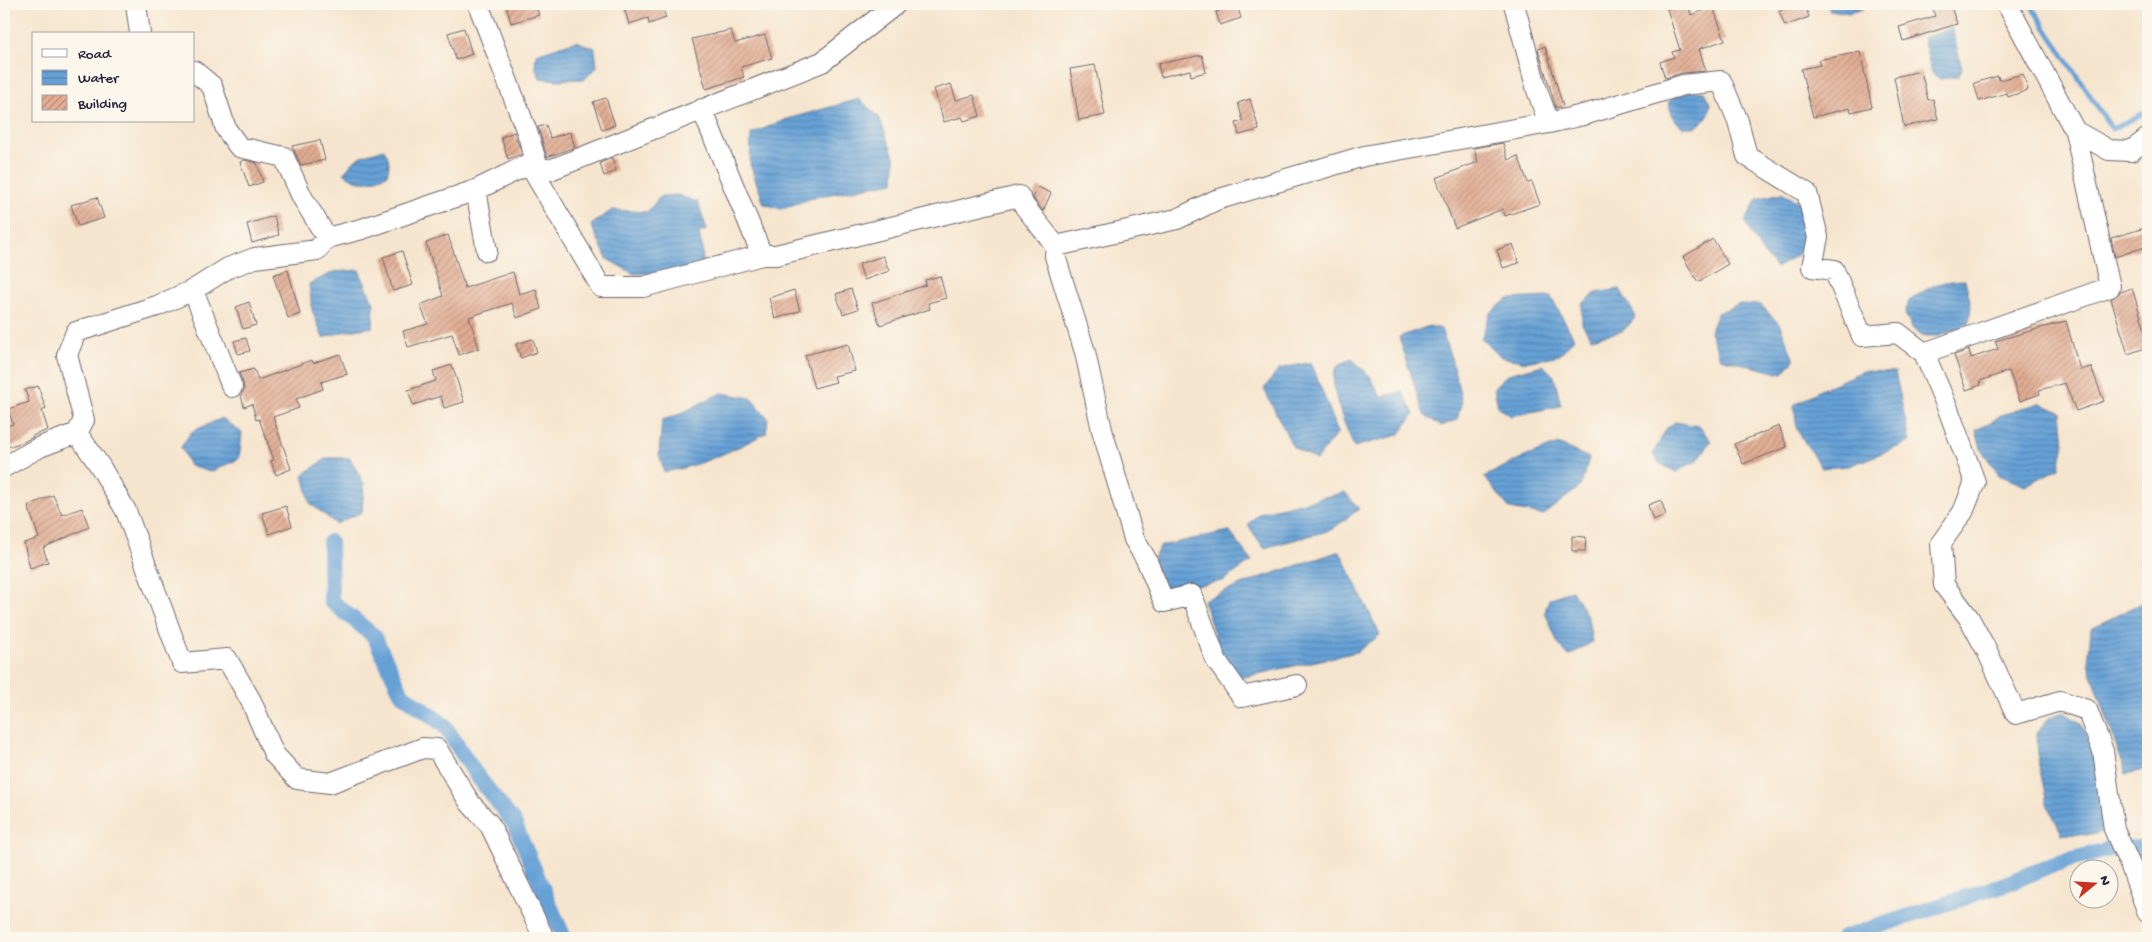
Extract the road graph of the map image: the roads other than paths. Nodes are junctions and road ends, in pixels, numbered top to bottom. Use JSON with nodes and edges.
{"nodes":[{"id":1,"x":136,"y":4,"type":"edge"},
{"id":2,"x":478,"y":4,"type":"edge"},
{"id":3,"x":896,"y":4,"type":"edge"},
{"id":4,"x":1514,"y":4,"type":"edge"},
{"id":5,"x":2007,"y":4,"type":"edge"},
{"id":6,"x":140,"y":32,"type":"edge"},
{"id":7,"x":195,"y":72,"type":"edge"},
{"id":8,"x":702,"y":109,"type":"junction"},
{"id":9,"x":1549,"y":123,"type":"junction"},
{"id":10,"x":2075,"y":130,"type":"junction"},
{"id":11,"x":2148,"y":138,"type":"edge"},
{"id":12,"x":534,"y":165,"type":"junction"},
{"id":13,"x":476,"y":190,"type":"junction"},
{"id":14,"x":327,"y":238,"type":"junction"},
{"id":15,"x":1056,"y":246,"type":"junction"},
{"id":16,"x":487,"y":251,"type":"dead end"},
{"id":17,"x":762,"y":255,"type":"junction"},
{"id":18,"x":193,"y":290,"type":"junction"},
{"id":19,"x":1924,"y":353,"type":"junction"},
{"id":20,"x":232,"y":387,"type":"dead end"},
{"id":21,"x":77,"y":434,"type":"junction"},
{"id":22,"x":4,"y":466,"type":"edge"},
{"id":23,"x":1297,"y":685,"type":"dead end"},
{"id":24,"x":2148,"y":912,"type":"edge"},
{"id":25,"x":544,"y":938,"type":"edge"}],
"edges":[{"from":1,"to":6,"type":"street"},
{"from":2,"to":12,"type":"street"},
{"from":3,"to":8,"type":"street"},
{"from":4,"to":9,"type":"street"},
{"from":5,"to":10,"type":"street"},
{"from":7,"to":14,"type":"street"},
{"from":8,"to":12,"type":"street"},
{"from":8,"to":17,"type":"street"},
{"from":9,"to":15,"type":"street"},
{"from":9,"to":19,"type":"street"},
{"from":10,"to":11,"type":"street"},
{"from":10,"to":19,"type":"street"},
{"from":12,"to":13,"type":"street"},
{"from":12,"to":17,"type":"street"},
{"from":13,"to":14,"type":"street"},
{"from":13,"to":16,"type":"street"},
{"from":14,"to":18,"type":"street"},
{"from":15,"to":17,"type":"street"},
{"from":15,"to":23,"type":"street"},
{"from":18,"to":20,"type":"street"},
{"from":18,"to":21,"type":"street"},
{"from":19,"to":24,"type":"street"},
{"from":21,"to":22,"type":"street"},
{"from":21,"to":25,"type":"street"}]}
